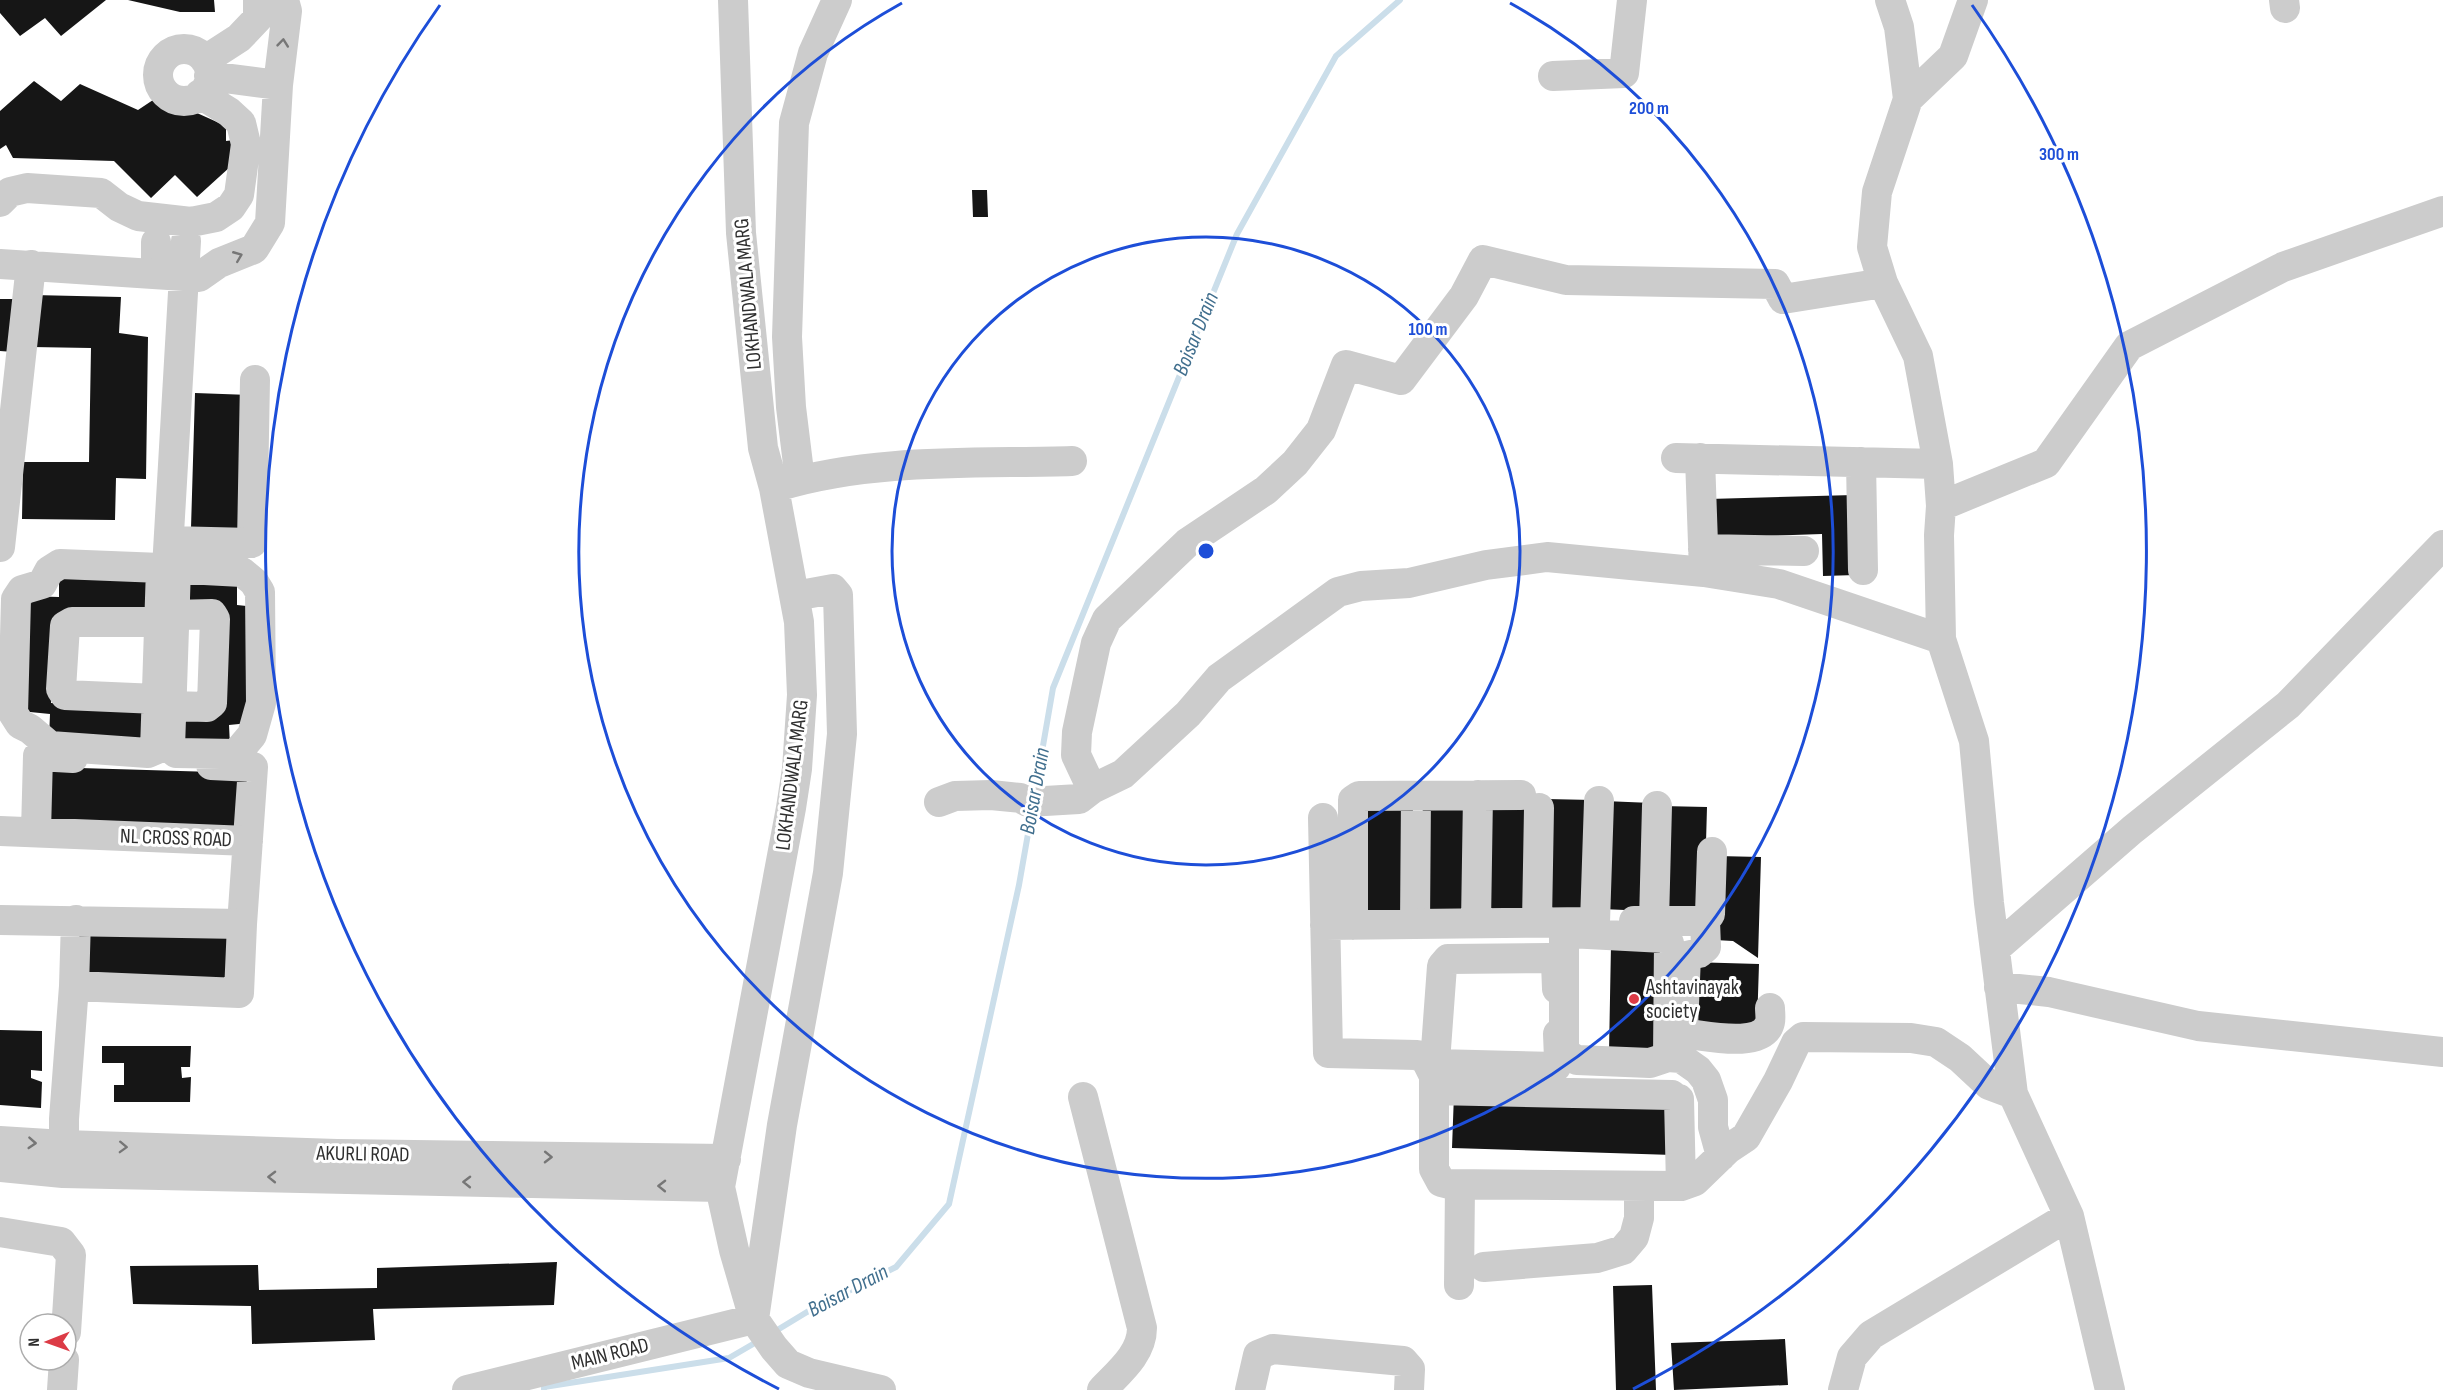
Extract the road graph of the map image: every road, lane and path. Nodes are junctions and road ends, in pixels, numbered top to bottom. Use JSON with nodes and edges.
{"nodes":[{"id":1,"x":258,"y":0,"type":"edge"},
{"id":2,"x":284,"y":0,"type":"edge"},
{"id":3,"x":733,"y":0,"type":"edge"},
{"id":4,"x":837,"y":0,"type":"edge"},
{"id":5,"x":1632,"y":0,"type":"edge"},
{"id":6,"x":1890,"y":0,"type":"edge"},
{"id":7,"x":1972,"y":0,"type":"edge"},
{"id":8,"x":1553,"y":76,"type":"dead end"},
{"id":9,"x":205,"y":77,"type":"junction"},
{"id":10,"x":278,"y":86,"type":"junction"},
{"id":11,"x":1908,"y":99,"type":"junction"},
{"id":12,"x":0,"y":202,"type":"edge"},
{"id":13,"x":2443,"y":211,"type":"edge"},
{"id":14,"x":156,"y":242,"type":"dead end"},
{"id":15,"x":186,"y":242,"type":"dead end"},
{"id":16,"x":0,"y":264,"type":"edge"},
{"id":17,"x":31,"y":265,"type":"junction"},
{"id":18,"x":156,"y":274,"type":"junction"},
{"id":19,"x":185,"y":276,"type":"junction"},
{"id":20,"x":1883,"y":283,"type":"junction"},
{"id":21,"x":255,"y":380,"type":"dead end"},
{"id":22,"x":1072,"y":461,"type":"dead end"},
{"id":23,"x":1861,"y":462,"type":"junction"},
{"id":24,"x":1938,"y":464,"type":"junction"},
{"id":25,"x":787,"y":484,"type":"junction"},
{"id":26,"x":1941,"y":506,"type":"junction"},
{"id":27,"x":2443,"y":545,"type":"edge"},
{"id":28,"x":0,"y":547,"type":"edge"},
{"id":29,"x":1756,"y":550,"type":"junction"},
{"id":30,"x":1804,"y":551,"type":"dead end"},
{"id":31,"x":168,"y":561,"type":"junction"},
{"id":32,"x":1703,"y":561,"type":"junction"},
{"id":33,"x":1863,"y":570,"type":"dead end"},
{"id":34,"x":1757,"y":580,"type":"junction"},
{"id":35,"x":795,"y":596,"type":"junction"},
{"id":36,"x":167,"y":618,"type":"junction"},
{"id":37,"x":1941,"y":639,"type":"junction"},
{"id":38,"x":164,"y":703,"type":"junction"},
{"id":39,"x":1086,"y":794,"type":"junction"},
{"id":40,"x":1416,"y":795,"type":"junction"},
{"id":41,"x":1478,"y":795,"type":"junction"},
{"id":42,"x":1599,"y":801,"type":"dead end"},
{"id":43,"x":939,"y":802,"type":"dead end"},
{"id":44,"x":1657,"y":806,"type":"dead end"},
{"id":45,"x":1323,"y":818,"type":"dead end"},
{"id":46,"x":0,"y":831,"type":"edge"},
{"id":47,"x":36,"y":832,"type":"junction"},
{"id":48,"x":248,"y":841,"type":"junction"},
{"id":49,"x":1712,"y":852,"type":"dead end"},
{"id":50,"x":0,"y":920,"type":"edge"},
{"id":51,"x":76,"y":920,"type":"junction"},
{"id":52,"x":1654,"y":921,"type":"junction"},
{"id":53,"x":1705,"y":921,"type":"junction"},
{"id":54,"x":1537,"y":922,"type":"junction"},
{"id":55,"x":1595,"y":922,"type":"junction"},
{"id":56,"x":1476,"y":923,"type":"junction"},
{"id":57,"x":242,"y":924,"type":"junction"},
{"id":58,"x":1415,"y":924,"type":"junction"},
{"id":59,"x":1339,"y":925,"type":"junction"},
{"id":60,"x":1995,"y":949,"type":"junction"},
{"id":61,"x":74,"y":986,"type":"junction"},
{"id":62,"x":2000,"y":987,"type":"junction"},
{"id":63,"x":1770,"y":1008,"type":"dead end"},
{"id":64,"x":1688,"y":1034,"type":"junction"},
{"id":65,"x":2443,"y":1052,"type":"edge"},
{"id":66,"x":1678,"y":1060,"type":"junction"},
{"id":67,"x":1434,"y":1077,"type":"junction"},
{"id":68,"x":2013,"y":1094,"type":"junction"},
{"id":69,"x":1083,"y":1097,"type":"dead end"},
{"id":70,"x":0,"y":1141,"type":"edge"},
{"id":71,"x":1720,"y":1156,"type":"junction"},
{"id":72,"x":64,"y":1159,"type":"junction"},
{"id":73,"x":0,"y":1167,"type":"edge"},
{"id":74,"x":723,"y":1173,"type":"junction"},
{"id":75,"x":1460,"y":1185,"type":"junction"},
{"id":76,"x":1639,"y":1186,"type":"junction"},
{"id":77,"x":1681,"y":1186,"type":"junction"},
{"id":78,"x":2069,"y":1216,"type":"junction"},
{"id":79,"x":0,"y":1232,"type":"edge"},
{"id":80,"x":1484,"y":1267,"type":"dead end"},
{"id":81,"x":1459,"y":1285,"type":"dead end"},
{"id":82,"x":67,"y":1312,"type":"edge"},
{"id":83,"x":755,"y":1321,"type":"junction"},
{"id":84,"x":63,"y":1372,"type":"edge"},
{"id":85,"x":483,"y":1388,"type":"edge"},
{"id":86,"x":62,"y":1390,"type":"edge"},
{"id":87,"x":881,"y":1390,"type":"edge"},
{"id":88,"x":1102,"y":1390,"type":"edge"},
{"id":89,"x":1250,"y":1390,"type":"edge"},
{"id":90,"x":1409,"y":1390,"type":"edge"},
{"id":91,"x":1843,"y":1390,"type":"edge"},
{"id":92,"x":2110,"y":1390,"type":"edge"}],
"edges":[{"from":1,"to":9,"type":"street"},
{"from":10,"to":2,"type":"street","one_way":true},
{"from":3,"to":25,"type":"street","name":"LOKHANDWALA MARG"},
{"from":4,"to":25,"type":"street"},
{"from":5,"to":8,"type":"street"},
{"from":6,"to":11,"type":"street"},
{"from":7,"to":11,"type":"street"},
{"from":9,"to":10,"type":"street"},
{"from":9,"to":12,"type":"street"},
{"from":19,"to":10,"type":"street","one_way":true},
{"from":11,"to":20,"type":"street"},
{"from":13,"to":26,"type":"street"},
{"from":14,"to":18,"type":"street"},
{"from":15,"to":19,"type":"street"},
{"from":16,"to":17,"type":"street"},
{"from":17,"to":18,"type":"street"},
{"from":17,"to":28,"type":"street"},
{"from":18,"to":19,"type":"street"},
{"from":19,"to":31,"type":"street"},
{"from":20,"to":24,"type":"street"},
{"from":20,"to":39,"type":"street"},
{"from":21,"to":31,"type":"street"},
{"from":22,"to":25,"type":"street"},
{"from":23,"to":24,"type":"street"},
{"from":23,"to":32,"type":"street"},
{"from":23,"to":33,"type":"street"},
{"from":24,"to":26,"type":"street"},
{"from":25,"to":35,"type":"street","name":"LOKHANDWALA MARG"},
{"from":26,"to":37,"type":"street"},
{"from":27,"to":60,"type":"street"},
{"from":29,"to":30,"type":"street"},
{"from":29,"to":32,"type":"street"},
{"from":29,"to":34,"type":"street"},
{"from":31,"to":36,"type":"street"},
{"from":31,"to":38,"type":"street"},
{"from":31,"to":38,"type":"street"},
{"from":32,"to":34,"type":"street"},
{"from":32,"to":39,"type":"street"},
{"from":34,"to":37,"type":"street"},
{"from":35,"to":74,"type":"street","name":"LOKHANDWALA MARG"},
{"from":35,"to":83,"type":"street"},
{"from":36,"to":38,"type":"street"},
{"from":36,"to":38,"type":"street"},
{"from":36,"to":38,"type":"street"},
{"from":37,"to":60,"type":"street"},
{"from":39,"to":43,"type":"street"},
{"from":40,"to":41,"type":"street"},
{"from":40,"to":58,"type":"street"},
{"from":40,"to":59,"type":"street"},
{"from":41,"to":54,"type":"street"},
{"from":41,"to":56,"type":"street"},
{"from":42,"to":55,"type":"street"},
{"from":44,"to":52,"type":"street"},
{"from":45,"to":59,"type":"street"},
{"from":46,"to":47,"type":"street","name":"NL CROSS ROAD"},
{"from":47,"to":48,"type":"street","name":"NL CROSS ROAD"},
{"from":47,"to":48,"type":"street"},
{"from":48,"to":57,"type":"street","name":"NL CROSS ROAD"},
{"from":49,"to":53,"type":"street"},
{"from":50,"to":51,"type":"street"},
{"from":51,"to":57,"type":"street"},
{"from":51,"to":61,"type":"street"},
{"from":52,"to":53,"type":"street"},
{"from":52,"to":55,"type":"street"},
{"from":53,"to":64,"type":"street"},
{"from":54,"to":55,"type":"street"},
{"from":54,"to":56,"type":"street"},
{"from":56,"to":58,"type":"street"},
{"from":57,"to":61,"type":"street","name":"NL CROSS ROAD"},
{"from":58,"to":59,"type":"street"},
{"from":59,"to":67,"type":"street"},
{"from":60,"to":62,"type":"street"},
{"from":61,"to":72,"type":"street"},
{"from":62,"to":65,"type":"street"},
{"from":62,"to":68,"type":"street"},
{"from":63,"to":64,"type":"street"},
{"from":64,"to":66,"type":"street"},
{"from":66,"to":66,"type":"street"},
{"from":66,"to":71,"type":"street"},
{"from":67,"to":67,"type":"street"},
{"from":67,"to":75,"type":"street"},
{"from":67,"to":77,"type":"street"},
{"from":68,"to":71,"type":"street"},
{"from":68,"to":78,"type":"street"},
{"from":69,"to":88,"type":"street"},
{"from":70,"to":72,"type":"street","name":"AKURLI ROAD","one_way":true},
{"from":71,"to":77,"type":"street"},
{"from":72,"to":73,"type":"street","name":"AKURLI ROAD"},
{"from":72,"to":74,"type":"street","name":"AKURLI ROAD"},
{"from":74,"to":83,"type":"street","name":"LOKHANDWALA MARG"},
{"from":75,"to":76,"type":"street"},
{"from":75,"to":81,"type":"street"},
{"from":76,"to":77,"type":"street"},
{"from":76,"to":80,"type":"street"},
{"from":78,"to":91,"type":"street"},
{"from":78,"to":92,"type":"street"},
{"from":79,"to":82,"type":"street"},
{"from":83,"to":85,"type":"street","name":"MAIN ROAD"},
{"from":83,"to":87,"type":"street","name":"LOKHANDWALA MARG"},
{"from":84,"to":86,"type":"street"},
{"from":89,"to":90,"type":"street"}]}
